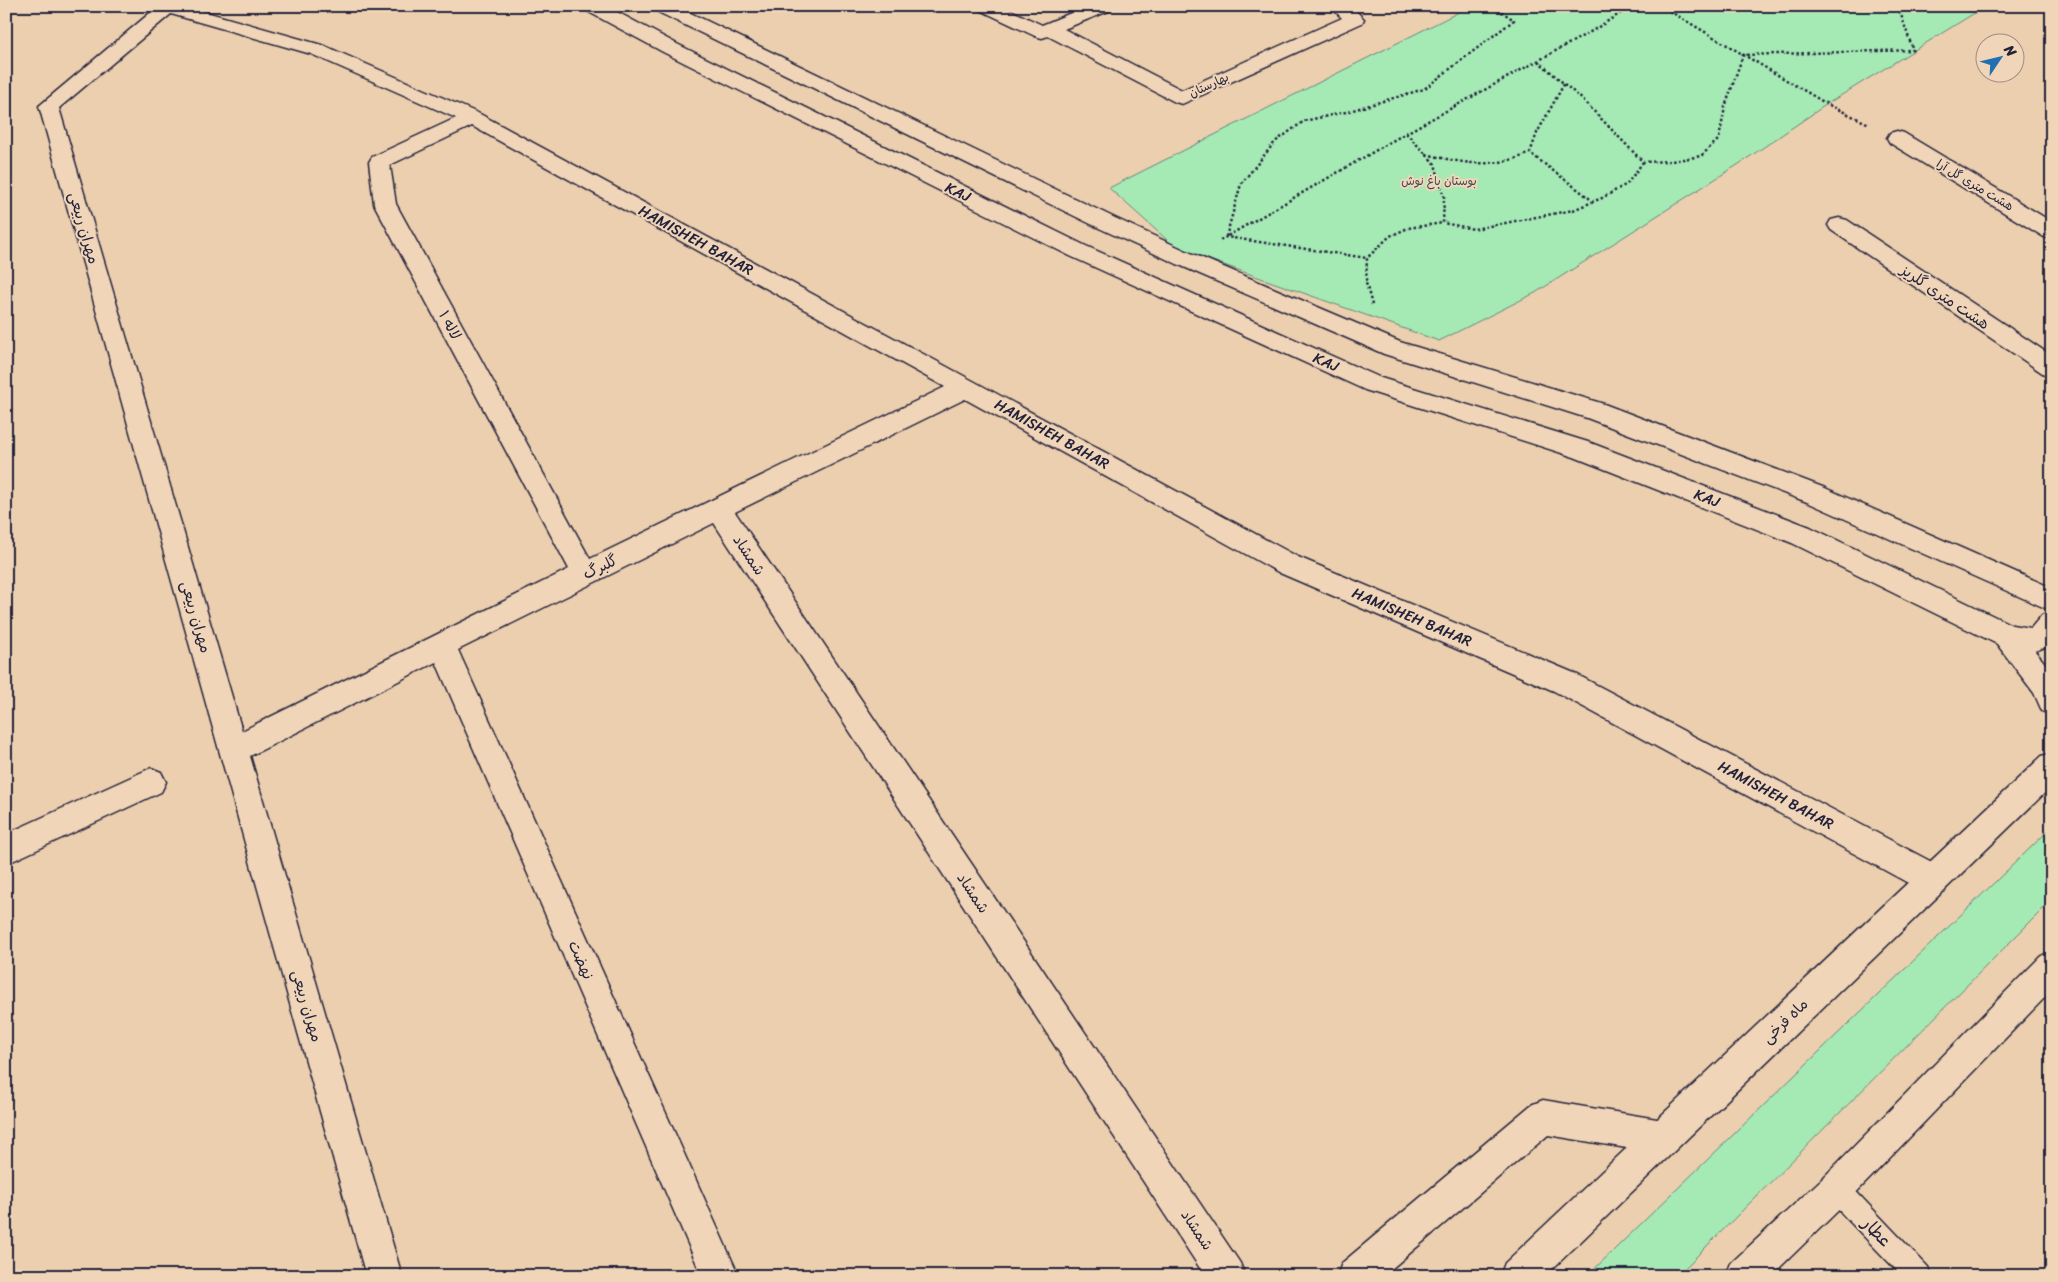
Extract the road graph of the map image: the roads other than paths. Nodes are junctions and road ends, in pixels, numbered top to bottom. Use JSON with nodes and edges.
{"nodes":[{"id":1,"x":592,"y":6,"type":"edge"},
{"id":2,"x":661,"y":6,"type":"edge"},
{"id":3,"x":987,"y":6,"type":"edge"},
{"id":4,"x":1104,"y":6,"type":"edge"},
{"id":5,"x":1339,"y":6,"type":"edge"},
{"id":6,"x":166,"y":7,"type":"edge"},
{"id":7,"x":691,"y":22,"type":"junction"},
{"id":8,"x":1045,"y":30,"type":"junction"},
{"id":9,"x":661,"y":43,"type":"junction"},
{"id":10,"x":473,"y":118,"type":"junction"},
{"id":11,"x":1897,"y":138,"type":"road end"},
{"id":12,"x":1107,"y":223,"type":"junction"},
{"id":13,"x":1839,"y":225,"type":"dead end"},
{"id":14,"x":2052,"y":232,"type":"edge"},
{"id":15,"x":1078,"y":251,"type":"junction"},
{"id":16,"x":2052,"y":368,"type":"edge"},
{"id":17,"x":967,"y":387,"type":"junction"},
{"id":18,"x":719,"y":510,"type":"junction"},
{"id":19,"x":585,"y":574,"type":"junction"},
{"id":20,"x":2050,"y":609,"type":"edge"},
{"id":21,"x":2007,"y":636,"type":"junction"},
{"id":22,"x":442,"y":645,"type":"junction"},
{"id":23,"x":2052,"y":702,"type":"edge"},
{"id":24,"x":234,"y":749,"type":"junction"},
{"id":25,"x":2052,"y":766,"type":"edge"},
{"id":26,"x":151,"y":782,"type":"dead end"},
{"id":27,"x":6,"y":849,"type":"edge"},
{"id":28,"x":1934,"y":880,"type":"junction"},
{"id":29,"x":2052,"y":968,"type":"edge"},
{"id":30,"x":1664,"y":1137,"type":"junction"},
{"id":31,"x":1836,"y":1188,"type":"junction"},
{"id":32,"x":384,"y":1276,"type":"edge"},
{"id":33,"x":721,"y":1276,"type":"edge"},
{"id":34,"x":1228,"y":1276,"type":"edge"},
{"id":35,"x":1356,"y":1276,"type":"edge"},
{"id":36,"x":1518,"y":1276,"type":"edge"},
{"id":37,"x":1744,"y":1276,"type":"edge"},
{"id":38,"x":1919,"y":1276,"type":"edge"}],
"edges":[{"from":1,"to":9,"type":"street","name":"KAJ"},
{"from":2,"to":7,"type":"street"},
{"from":3,"to":8,"type":"street","name":"بهارستان"},
{"from":4,"to":8,"type":"street"},
{"from":5,"to":8,"type":"street","name":"بهارستان"},
{"from":6,"to":10,"type":"street","name":"HAMISHEH BAHAR"},
{"from":6,"to":24,"type":"street","name":"مهران ربیعی"},
{"from":7,"to":9,"type":"street"},
{"from":7,"to":12,"type":"street"},
{"from":9,"to":15,"type":"street","name":"KAJ"},
{"from":10,"to":17,"type":"street","name":"HAMISHEH BAHAR"},
{"from":10,"to":19,"type":"street","name":"لاله ۱"},
{"from":11,"to":14,"type":"street","name":"هشت متری گل آرا"},
{"from":12,"to":15,"type":"street"},
{"from":12,"to":20,"type":"street"},
{"from":13,"to":16,"type":"street","name":"هشت متری گلریز"},
{"from":15,"to":21,"type":"street","name":"KAJ"},
{"from":17,"to":18,"type":"street","name":"گلبرگ"},
{"from":17,"to":28,"type":"street","name":"HAMISHEH BAHAR"},
{"from":18,"to":19,"type":"street","name":"گلبرگ"},
{"from":18,"to":34,"type":"street","name":"شمشاد"},
{"from":19,"to":22,"type":"street","name":"گلبرگ"},
{"from":20,"to":21,"type":"street"},
{"from":21,"to":23,"type":"street","name":"KAJ"},
{"from":22,"to":24,"type":"street","name":"گلبرگ"},
{"from":22,"to":33,"type":"street","name":"نهضت"},
{"from":24,"to":32,"type":"street","name":"مهران ربیعی"},
{"from":25,"to":28,"type":"street","name":"ماه فرخی"},
{"from":26,"to":27,"type":"street"},
{"from":28,"to":30,"type":"street","name":"ماه فرخی"},
{"from":29,"to":31,"type":"street"},
{"from":30,"to":35,"type":"street"},
{"from":30,"to":36,"type":"street","name":"ماه فرخی"},
{"from":31,"to":37,"type":"street"},
{"from":31,"to":38,"type":"lane","name":"عطار"}]}
